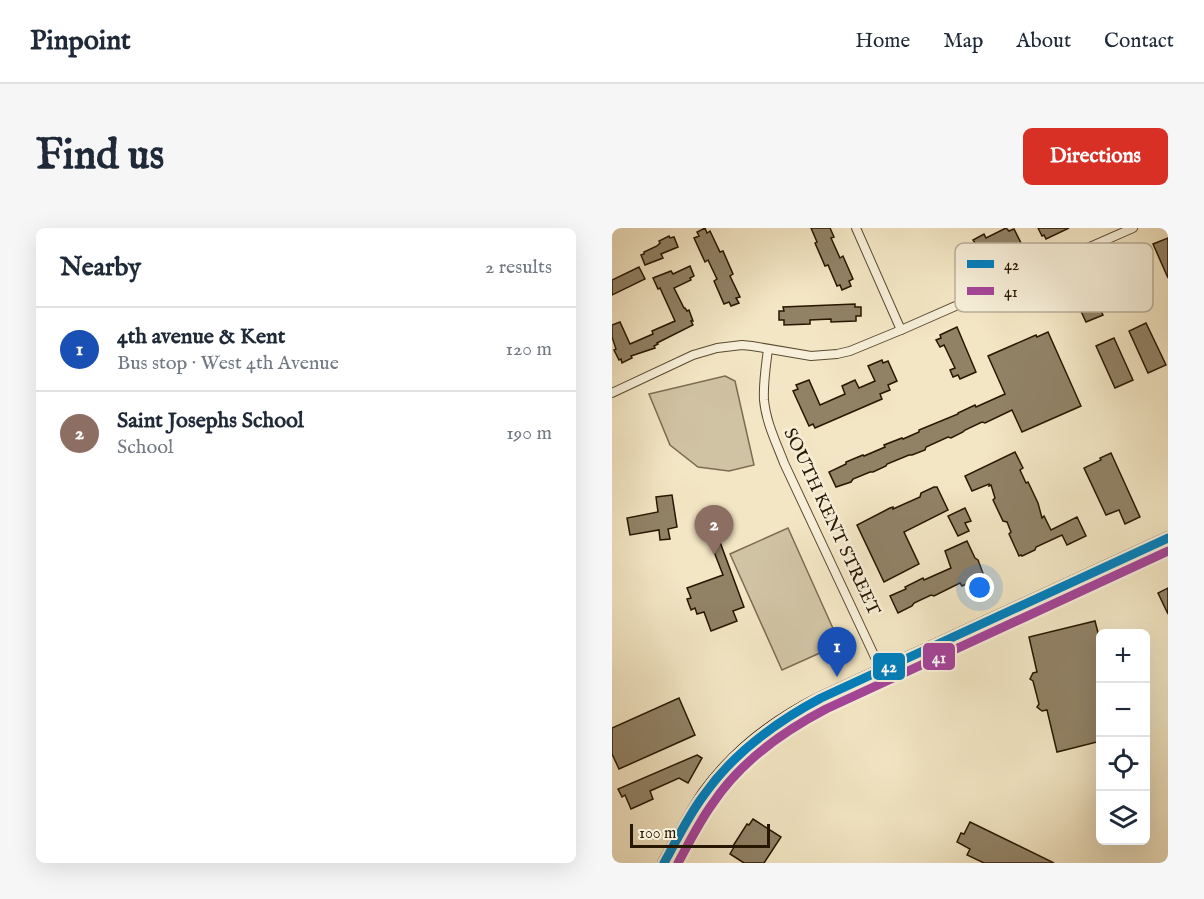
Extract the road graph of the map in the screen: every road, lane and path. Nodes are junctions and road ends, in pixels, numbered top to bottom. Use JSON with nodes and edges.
{"nodes":[{"id":1,"x":856,"y":228,"type":"edge"},
{"id":2,"x":1133,"y":228,"type":"edge"},
{"id":3,"x":1099,"y":243,"type":"edge"},
{"id":4,"x":955,"y":307,"type":"edge"},
{"id":5,"x":902,"y":330,"type":"junction"},
{"id":6,"x":768,"y":349,"type":"junction"},
{"id":7,"x":612,"y":393,"type":"edge"},
{"id":8,"x":1168,"y":538,"type":"edge"},
{"id":9,"x":881,"y":670,"type":"junction"},
{"id":10,"x":664,"y":863,"type":"edge"}],
"edges":[{"from":1,"to":5,"type":"street"},
{"from":2,"to":3,"type":"street"},
{"from":4,"to":5,"type":"street"},
{"from":5,"to":6,"type":"street"},
{"from":6,"to":7,"type":"street"},
{"from":6,"to":9,"type":"street","name":"SOUTH KENT STREET"},
{"from":8,"to":9,"type":"main road"},
{"from":9,"to":10,"type":"main road"}]}
